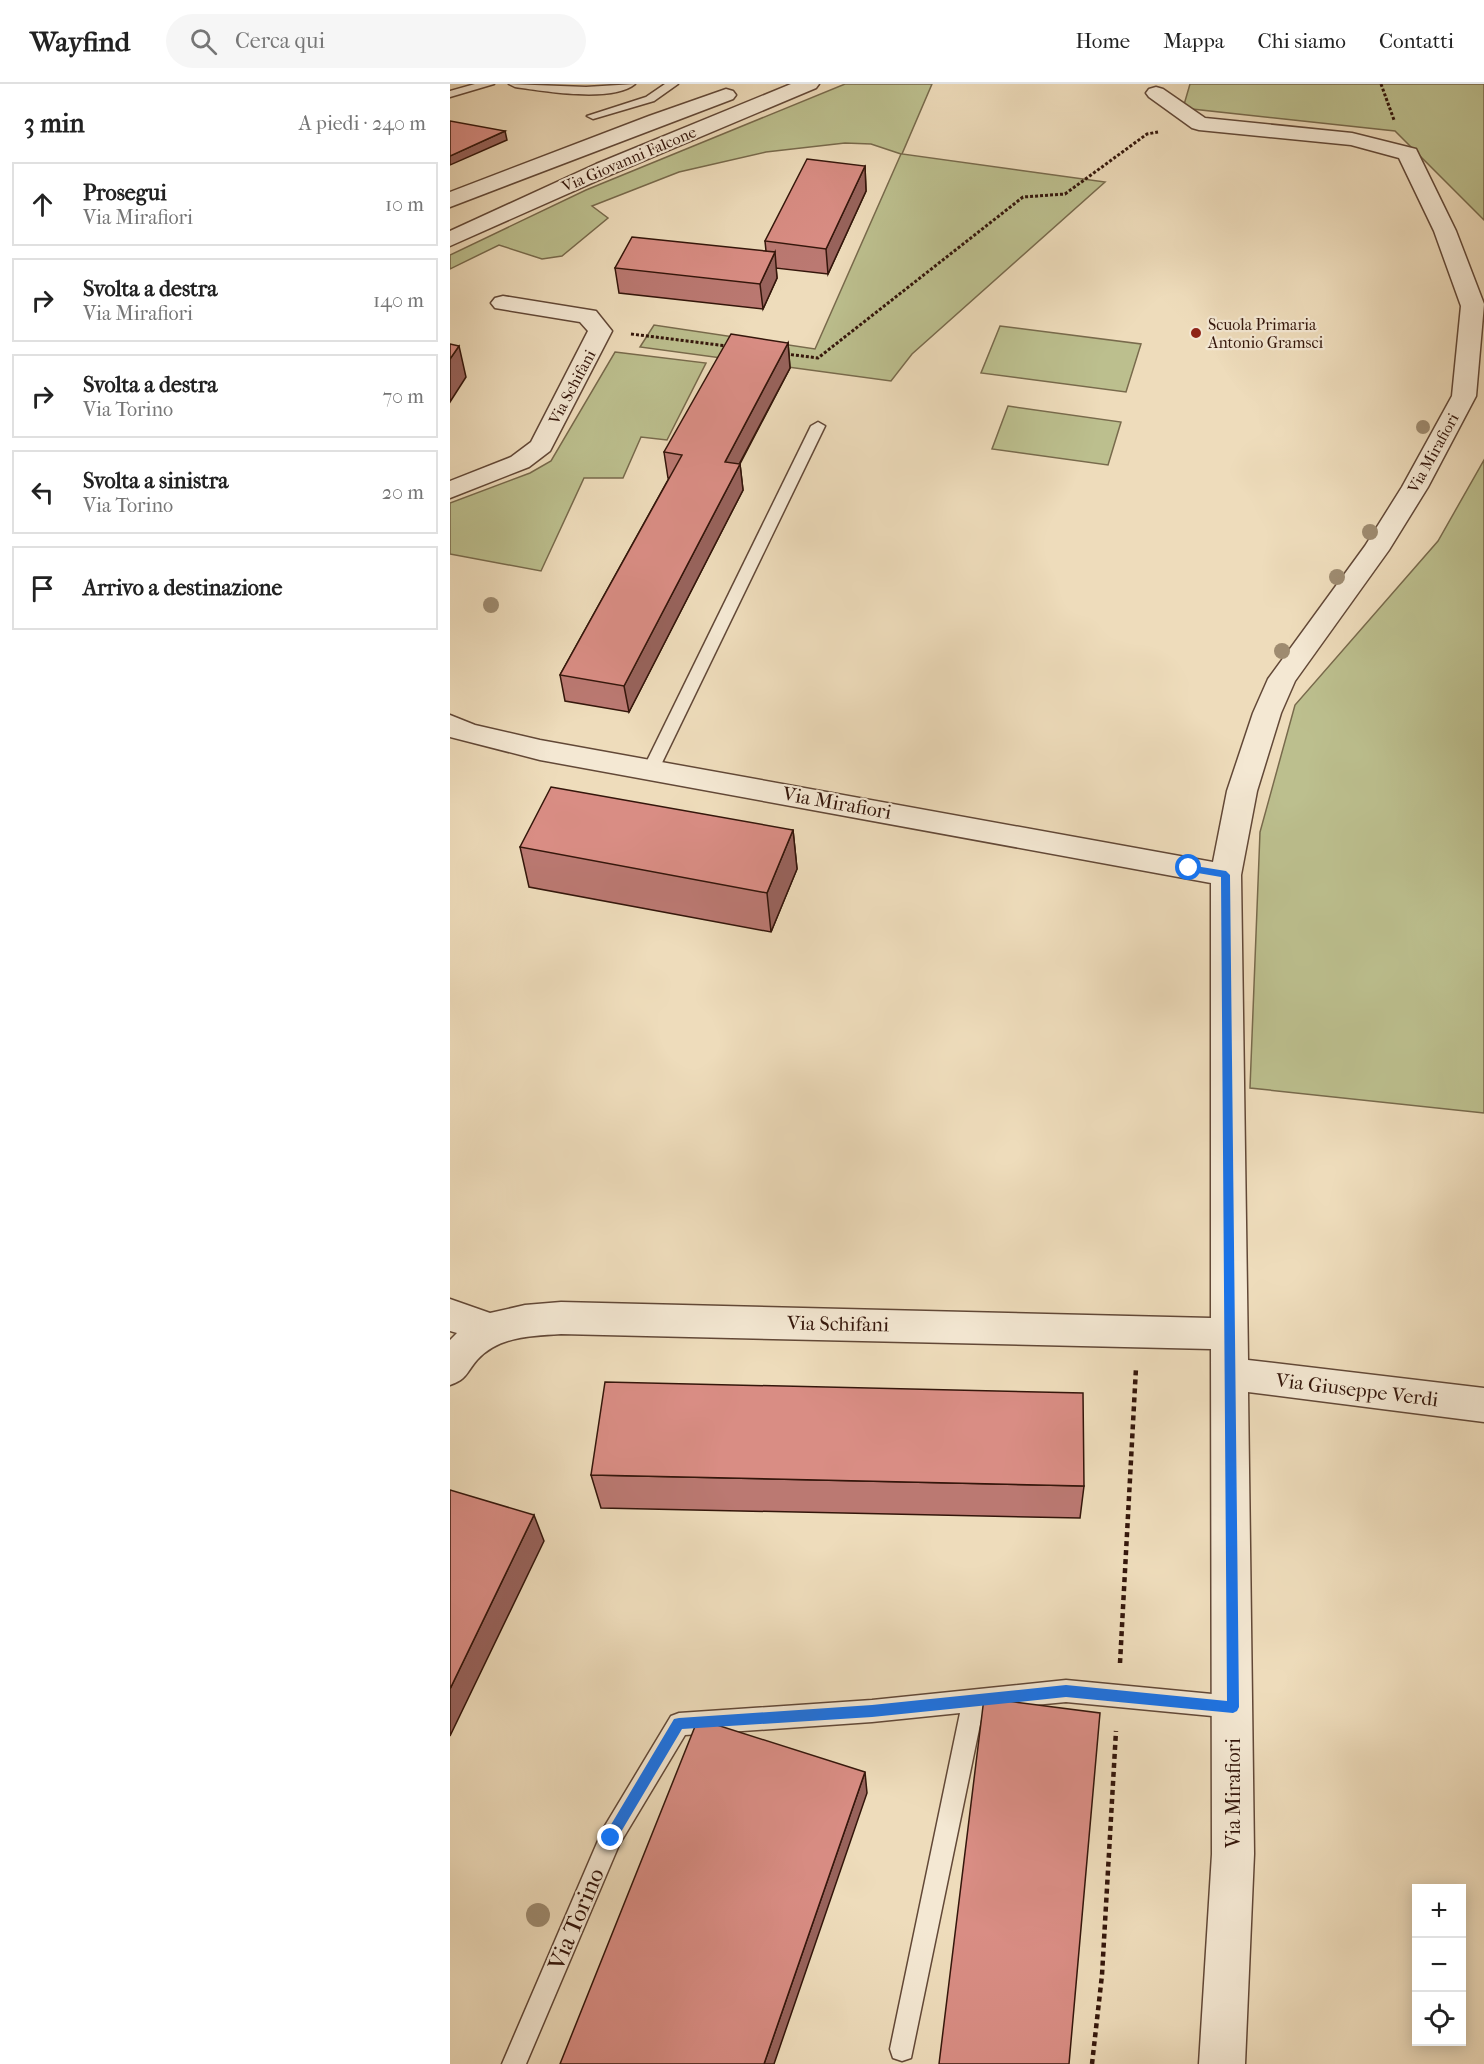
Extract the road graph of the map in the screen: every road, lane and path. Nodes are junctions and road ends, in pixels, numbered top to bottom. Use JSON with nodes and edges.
{"nodes":[{"id":1,"x":488,"y":84,"type":"edge"},
{"id":2,"x":515,"y":84,"type":"edge"},
{"id":3,"x":629,"y":84,"type":"edge"},
{"id":4,"x":672,"y":84,"type":"edge"},
{"id":5,"x":810,"y":84,"type":"edge"},
{"id":6,"x":745,"y":88,"type":"dead end"},
{"id":7,"x":1156,"y":93,"type":"dead end"},
{"id":8,"x":450,"y":94,"type":"edge"},
{"id":9,"x":593,"y":116,"type":"dead end"},
{"id":10,"x":1199,"y":124,"type":"junction"},
{"id":11,"x":450,"y":200,"type":"edge"},
{"id":12,"x":450,"y":239,"type":"edge"},
{"id":13,"x":503,"y":303,"type":"dead end"},
{"id":14,"x":600,"y":331,"type":"junction"},
{"id":15,"x":738,"y":348,"type":"edge"},
{"id":16,"x":784,"y":353,"type":"edge"},
{"id":17,"x":818,"y":426,"type":"dead end"},
{"id":18,"x":450,"y":490,"type":"edge"},
{"id":19,"x":450,"y":725,"type":"edge"},
{"id":20,"x":651,"y":769,"type":"junction"},
{"id":21,"x":1226,"y":875,"type":"junction"},
{"id":22,"x":450,"y":1315,"type":"edge"},
{"id":23,"x":490,"y":1329,"type":"junction"},
{"id":24,"x":1230,"y":1334,"type":"junction"},
{"id":25,"x":450,"y":1369,"type":"edge"},
{"id":26,"x":1230,"y":1374,"type":"junction"},
{"id":27,"x":1484,"y":1405,"type":"edge"},
{"id":28,"x":974,"y":1700,"type":"junction"},
{"id":29,"x":1233,"y":1707,"type":"junction"},
{"id":30,"x":902,"y":2049,"type":"dead end"},
{"id":31,"x":514,"y":2064,"type":"edge"},
{"id":32,"x":1222,"y":2064,"type":"edge"}],
"edges":[{"from":1,"to":8,"type":"lane"},
{"from":2,"to":3,"type":"lane"},
{"from":4,"to":9,"type":"lane"},
{"from":5,"to":12,"type":"street","name":"Via Giovanni Falcone"},
{"from":6,"to":11,"type":"street","name":"Via Giovanni Falcone"},
{"from":7,"to":10,"type":"street"},
{"from":10,"to":16,"type":"path"},
{"from":10,"to":21,"type":"street","name":"Via Mirafiori"},
{"from":13,"to":14,"type":"street","name":"Via Schifani"},
{"from":14,"to":15,"type":"path"},
{"from":14,"to":18,"type":"street","name":"Via Schifani"},
{"from":17,"to":20,"type":"lane"},
{"from":19,"to":20,"type":"street","name":"Via Mirafiori"},
{"from":20,"to":21,"type":"street","name":"Via Mirafiori"},
{"from":21,"to":24,"type":"street","name":"Via Mirafiori"},
{"from":22,"to":23,"type":"street"},
{"from":23,"to":24,"type":"street","name":"Via Schifani"},
{"from":23,"to":25,"type":"street"},
{"from":24,"to":26,"type":"street","name":"Via Mirafiori"},
{"from":26,"to":27,"type":"street","name":"Via Giuseppe Verdi"},
{"from":26,"to":29,"type":"street","name":"Via Mirafiori"},
{"from":28,"to":29,"type":"lane","name":"Via Torino"},
{"from":28,"to":30,"type":"lane"},
{"from":28,"to":31,"type":"lane","name":"Via Torino"},
{"from":29,"to":32,"type":"street","name":"Via Mirafiori"}]}
